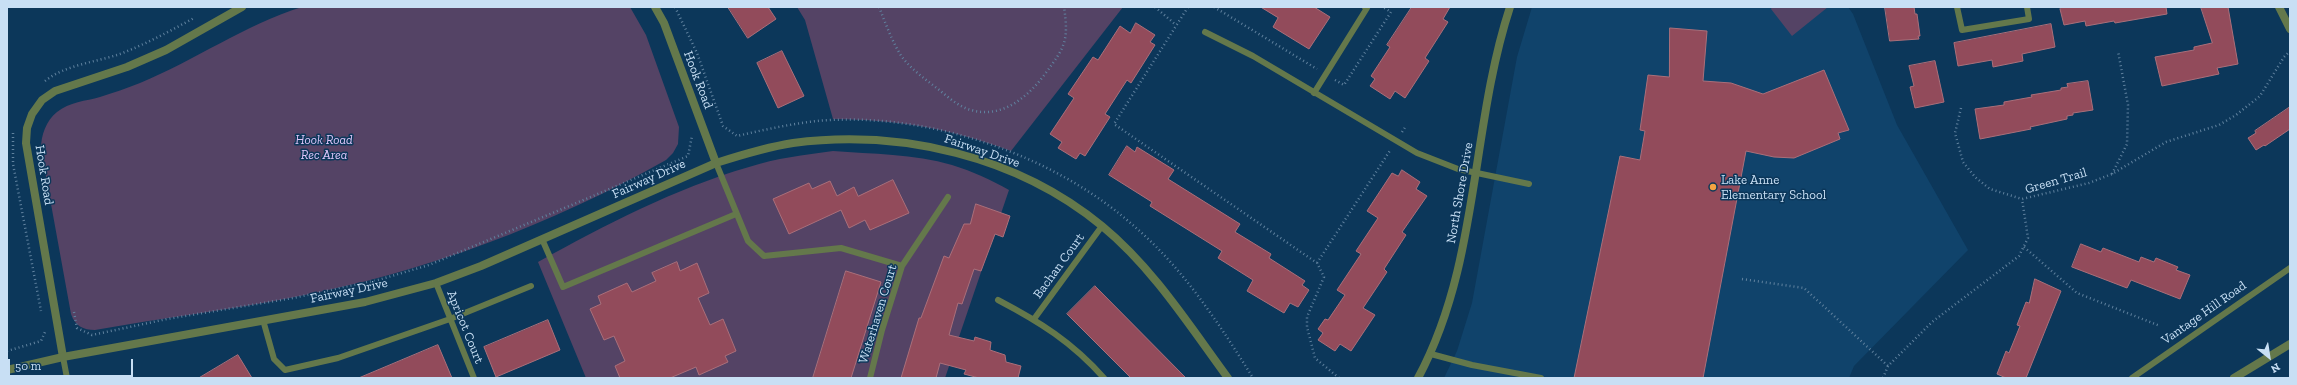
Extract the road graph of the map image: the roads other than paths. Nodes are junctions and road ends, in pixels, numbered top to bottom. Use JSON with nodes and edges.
{"nodes":[{"id":1,"x":242,"y":7,"type":"edge"},
{"id":2,"x":655,"y":7,"type":"edge"},
{"id":3,"x":1365,"y":7,"type":"edge"},
{"id":4,"x":1510,"y":7,"type":"edge"},
{"id":5,"x":1956,"y":7,"type":"edge"},
{"id":6,"x":2027,"y":7,"type":"edge"},
{"id":7,"x":2279,"y":7,"type":"edge"},
{"id":8,"x":2290,"y":30,"type":"edge"},
{"id":9,"x":1205,"y":32,"type":"dead end"},
{"id":10,"x":1314,"y":93,"type":"junction"},
{"id":11,"x":716,"y":163,"type":"junction"},
{"id":12,"x":1476,"y":174,"type":"junction"},
{"id":13,"x":1529,"y":184,"type":"dead end"},
{"id":14,"x":948,"y":197,"type":"dead end"},
{"id":15,"x":736,"y":214,"type":"junction"},
{"id":16,"x":1102,"y":226,"type":"junction"},
{"id":17,"x":542,"y":240,"type":"junction"},
{"id":18,"x":902,"y":266,"type":"junction"},
{"id":19,"x":2290,"y":268,"type":"edge"},
{"id":20,"x":436,"y":283,"type":"junction"},
{"id":21,"x":531,"y":286,"type":"dead end"},
{"id":22,"x":998,"y":300,"type":"dead end"},
{"id":23,"x":450,"y":319,"type":"junction"},
{"id":24,"x":1034,"y":319,"type":"junction"},
{"id":25,"x":263,"y":320,"type":"junction"},
{"id":26,"x":2290,"y":344,"type":"edge"},
{"id":27,"x":1431,"y":354,"type":"junction"},
{"id":28,"x":63,"y":357,"type":"junction"},
{"id":29,"x":7,"y":370,"type":"edge"},
{"id":30,"x":67,"y":378,"type":"edge"},
{"id":31,"x":474,"y":378,"type":"edge"},
{"id":32,"x":870,"y":378,"type":"edge"},
{"id":33,"x":1104,"y":378,"type":"edge"},
{"id":34,"x":1228,"y":378,"type":"edge"},
{"id":35,"x":1418,"y":378,"type":"edge"},
{"id":36,"x":1541,"y":378,"type":"edge"},
{"id":37,"x":2132,"y":378,"type":"edge"},
{"id":38,"x":2234,"y":378,"type":"edge"}],
"edges":[{"from":1,"to":28,"type":"street","name":"Hook Road"},
{"from":2,"to":11,"type":"street","name":"Hook Road"},
{"from":3,"to":10,"type":"lane"},
{"from":4,"to":12,"type":"street","name":"North Shore Drive"},
{"from":5,"to":6,"type":"lane"},
{"from":7,"to":8,"type":"street"},
{"from":9,"to":10,"type":"lane"},
{"from":10,"to":12,"type":"lane"},
{"from":11,"to":15,"type":"lane"},
{"from":11,"to":16,"type":"street","name":"Fairway Drive"},
{"from":11,"to":17,"type":"street","name":"Fairway Drive"},
{"from":12,"to":13,"type":"lane"},
{"from":12,"to":27,"type":"street","name":"North Shore Drive"},
{"from":14,"to":18,"type":"lane","name":"Waterhaven Court"},
{"from":15,"to":17,"type":"lane"},
{"from":15,"to":18,"type":"lane"},
{"from":16,"to":24,"type":"lane","name":"Bachan Court"},
{"from":16,"to":34,"type":"street","name":"Fairway Drive"},
{"from":17,"to":20,"type":"street","name":"Fairway Drive"},
{"from":18,"to":32,"type":"lane","name":"Waterhaven Court"},
{"from":19,"to":37,"type":"lane","name":"Vantage Hill Road"},
{"from":20,"to":23,"type":"lane","name":"Apricot Court"},
{"from":20,"to":25,"type":"street","name":"Fairway Drive"},
{"from":21,"to":23,"type":"lane"},
{"from":22,"to":24,"type":"lane"},
{"from":23,"to":25,"type":"lane"},
{"from":23,"to":31,"type":"lane","name":"Apricot Court"},
{"from":24,"to":33,"type":"lane"},
{"from":25,"to":28,"type":"street","name":"Fairway Drive"},
{"from":26,"to":38,"type":"street"},
{"from":27,"to":35,"type":"street","name":"North Shore Drive"},
{"from":27,"to":36,"type":"lane"},
{"from":28,"to":29,"type":"street","name":"Fairway Drive"},
{"from":28,"to":30,"type":"lane"}]}
